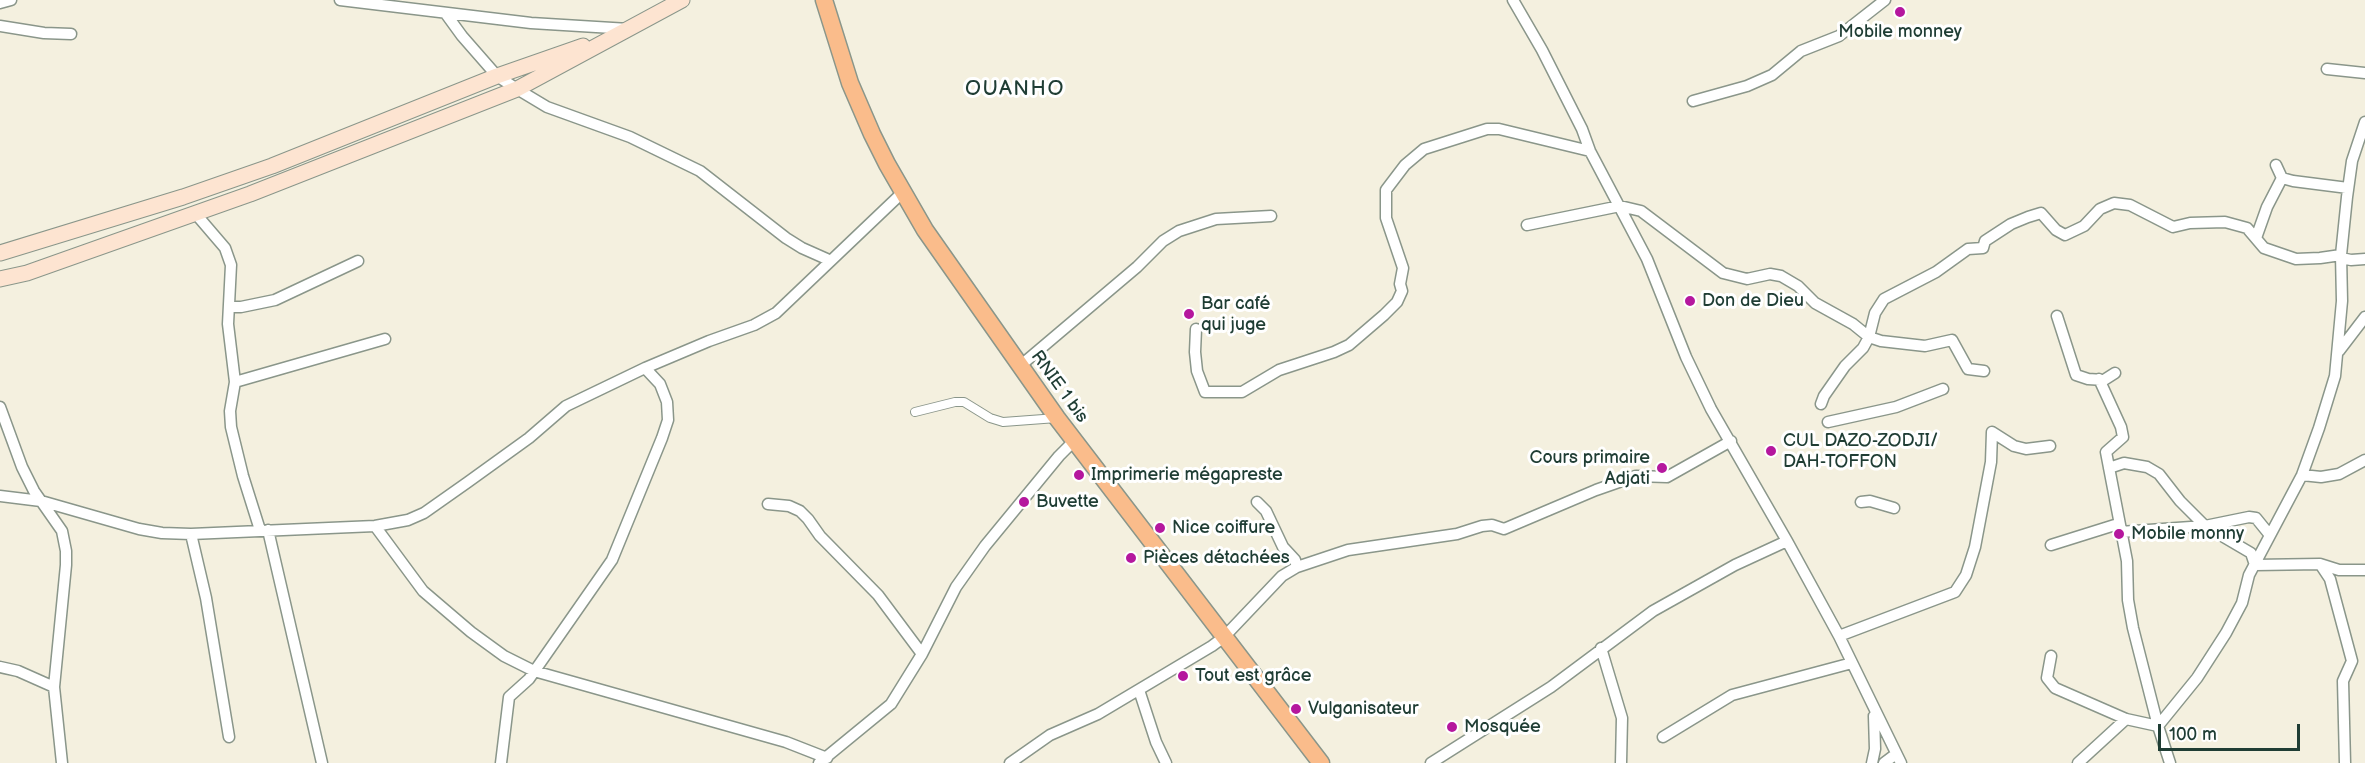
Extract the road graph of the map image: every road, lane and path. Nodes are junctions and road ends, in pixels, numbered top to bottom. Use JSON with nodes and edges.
{"nodes":[{"id":1,"x":11,"y":0,"type":"edge"},
{"id":2,"x":340,"y":0,"type":"edge"},
{"id":3,"x":682,"y":0,"type":"edge"},
{"id":4,"x":824,"y":0,"type":"edge"},
{"id":5,"x":1513,"y":0,"type":"edge"},
{"id":6,"x":1884,"y":0,"type":"edge"},
{"id":7,"x":0,"y":3,"type":"edge"},
{"id":8,"x":446,"y":14,"type":"junction"},
{"id":9,"x":0,"y":26,"type":"edge"},
{"id":10,"x":632,"y":29,"type":"junction"},
{"id":11,"x":71,"y":34,"type":"dead end"},
{"id":12,"x":2326,"y":69,"type":"dead end"},
{"id":13,"x":2365,"y":73,"type":"edge"},
{"id":14,"x":497,"y":76,"type":"junction"},
{"id":15,"x":517,"y":89,"type":"junction"},
{"id":16,"x":1692,"y":101,"type":"dead end"},
{"id":17,"x":2365,"y":122,"type":"edge"},
{"id":18,"x":1590,"y":151,"type":"junction"},
{"id":19,"x":2276,"y":165,"type":"dead end"},
{"id":20,"x":241,"y":176,"type":"junction"},
{"id":21,"x":2282,"y":178,"type":"junction"},
{"id":22,"x":2348,"y":188,"type":"junction"},
{"id":23,"x":902,"y":193,"type":"junction"},
{"id":24,"x":250,"y":194,"type":"junction"},
{"id":25,"x":1620,"y":206,"type":"junction"},
{"id":26,"x":154,"y":207,"type":"junction"},
{"id":27,"x":195,"y":213,"type":"junction"},
{"id":28,"x":1271,"y":216,"type":"dead end"},
{"id":29,"x":166,"y":224,"type":"junction"},
{"id":30,"x":1527,"y":225,"type":"dead end"},
{"id":31,"x":2256,"y":238,"type":"junction"},
{"id":32,"x":0,"y":253,"type":"edge"},
{"id":33,"x":2341,"y":256,"type":"junction"},
{"id":34,"x":2365,"y":259,"type":"edge"},
{"id":35,"x":829,"y":260,"type":"junction"},
{"id":36,"x":358,"y":261,"type":"dead end"},
{"id":37,"x":0,"y":279,"type":"edge"},
{"id":38,"x":229,"y":307,"type":"junction"},
{"id":39,"x":2057,"y":316,"type":"dead end"},
{"id":40,"x":2365,"y":317,"type":"edge"},
{"id":41,"x":1196,"y":329,"type":"dead end"},
{"id":42,"x":1869,"y":337,"type":"junction"},
{"id":43,"x":385,"y":339,"type":"dead end"},
{"id":44,"x":2337,"y":354,"type":"junction"},
{"id":45,"x":1020,"y":366,"type":"junction"},
{"id":46,"x":645,"y":368,"type":"junction"},
{"id":47,"x":1984,"y":371,"type":"dead end"},
{"id":48,"x":2115,"y":373,"type":"dead end"},
{"id":49,"x":2099,"y":380,"type":"junction"},
{"id":50,"x":235,"y":382,"type":"junction"},
{"id":51,"x":1943,"y":389,"type":"dead end"},
{"id":52,"x":1821,"y":404,"type":"dead end"},
{"id":53,"x":0,"y":407,"type":"edge"},
{"id":54,"x":915,"y":412,"type":"dead end"},
{"id":55,"x":1057,"y":418,"type":"junction"},
{"id":56,"x":1828,"y":422,"type":"dead end"},
{"id":57,"x":1074,"y":441,"type":"junction"},
{"id":58,"x":1731,"y":441,"type":"junction"},
{"id":59,"x":2050,"y":446,"type":"dead end"},
{"id":60,"x":2365,"y":460,"type":"edge"},
{"id":61,"x":2109,"y":468,"type":"junction"},
{"id":62,"x":2302,"y":475,"type":"junction"},
{"id":63,"x":0,"y":496,"type":"edge"},
{"id":64,"x":41,"y":501,"type":"junction"},
{"id":65,"x":1257,"y":502,"type":"dead end"},
{"id":66,"x":1861,"y":502,"type":"dead end"},
{"id":67,"x":768,"y":504,"type":"dead end"},
{"id":68,"x":1894,"y":508,"type":"dead end"},
{"id":69,"x":375,"y":526,"type":"junction"},
{"id":70,"x":2205,"y":526,"type":"junction"},
{"id":71,"x":2119,"y":528,"type":"junction"},
{"id":72,"x":264,"y":530,"type":"junction"},
{"id":73,"x":191,"y":534,"type":"junction"},
{"id":74,"x":2269,"y":534,"type":"junction"},
{"id":75,"x":1787,"y":541,"type":"junction"},
{"id":76,"x":2050,"y":545,"type":"dead end"},
{"id":77,"x":2320,"y":564,"type":"junction"},
{"id":78,"x":2255,"y":565,"type":"junction"},
{"id":79,"x":1297,"y":567,"type":"junction"},
{"id":80,"x":2365,"y":570,"type":"edge"},
{"id":81,"x":1839,"y":636,"type":"junction"},
{"id":82,"x":1224,"y":638,"type":"junction"},
{"id":83,"x":1601,"y":648,"type":"junction"},
{"id":84,"x":922,"y":654,"type":"junction"},
{"id":85,"x":2051,"y":656,"type":"dead end"},
{"id":86,"x":1852,"y":663,"type":"junction"},
{"id":87,"x":0,"y":667,"type":"edge"},
{"id":88,"x":534,"y":670,"type":"junction"},
{"id":89,"x":54,"y":687,"type":"junction"},
{"id":90,"x":1139,"y":690,"type":"junction"},
{"id":91,"x":1870,"y":700,"type":"junction"},
{"id":92,"x":2126,"y":719,"type":"junction"},
{"id":93,"x":2158,"y":726,"type":"junction"},
{"id":94,"x":229,"y":737,"type":"dead end"},
{"id":95,"x":1663,"y":737,"type":"dead end"},
{"id":96,"x":1899,"y":758,"type":"edge"},
{"id":97,"x":823,"y":760,"type":"edge"},
{"id":98,"x":62,"y":763,"type":"edge"},
{"id":99,"x":322,"y":763,"type":"edge"},
{"id":100,"x":501,"y":763,"type":"edge"},
{"id":101,"x":1010,"y":763,"type":"edge"},
{"id":102,"x":1167,"y":763,"type":"edge"},
{"id":103,"x":1321,"y":763,"type":"edge"},
{"id":104,"x":1431,"y":763,"type":"edge"},
{"id":105,"x":1621,"y":763,"type":"edge"},
{"id":106,"x":1872,"y":763,"type":"edge"},
{"id":107,"x":1884,"y":763,"type":"edge"},
{"id":108,"x":2078,"y":763,"type":"edge"},
{"id":109,"x":2170,"y":763,"type":"edge"},
{"id":110,"x":2345,"y":763,"type":"edge"}],
"edges":[{"from":1,"to":7,"type":"street"},
{"from":2,"to":8,"type":"street"},
{"from":3,"to":10,"type":"main road"},
{"from":4,"to":23,"type":"main road","name":"RNIE 1 bis"},
{"from":5,"to":18,"type":"street"},
{"from":6,"to":16,"type":"street"},
{"from":8,"to":10,"type":"street"},
{"from":8,"to":14,"type":"street"},
{"from":9,"to":11,"type":"street"},
{"from":10,"to":14,"type":"main road"},
{"from":10,"to":15,"type":"main road"},
{"from":12,"to":13,"type":"street"},
{"from":14,"to":15,"type":"street"},
{"from":14,"to":20,"type":"main road"},
{"from":15,"to":24,"type":"main road"},
{"from":15,"to":35,"type":"street"},
{"from":17,"to":22,"type":"street"},
{"from":18,"to":25,"type":"street"},
{"from":18,"to":41,"type":"street"},
{"from":19,"to":21,"type":"street"},
{"from":20,"to":24,"type":"street"},
{"from":20,"to":26,"type":"main road"},
{"from":21,"to":22,"type":"street"},
{"from":21,"to":31,"type":"street"},
{"from":22,"to":33,"type":"street"},
{"from":23,"to":35,"type":"street"},
{"from":23,"to":45,"type":"main road","name":"RNIE 1 bis"},
{"from":24,"to":27,"type":"main road"},
{"from":25,"to":30,"type":"street"},
{"from":25,"to":42,"type":"street"},
{"from":25,"to":58,"type":"street"},
{"from":26,"to":29,"type":"street"},
{"from":26,"to":32,"type":"main road"},
{"from":27,"to":29,"type":"main road"},
{"from":27,"to":38,"type":"street"},
{"from":28,"to":45,"type":"street"},
{"from":29,"to":37,"type":"main road"},
{"from":31,"to":33,"type":"street"},
{"from":31,"to":42,"type":"street"},
{"from":33,"to":34,"type":"street"},
{"from":33,"to":44,"type":"street"},
{"from":35,"to":46,"type":"street"},
{"from":36,"to":38,"type":"street"},
{"from":38,"to":50,"type":"street"},
{"from":39,"to":49,"type":"street"},
{"from":40,"to":44,"type":"street"},
{"from":42,"to":47,"type":"street"},
{"from":42,"to":52,"type":"street"},
{"from":43,"to":50,"type":"street"},
{"from":44,"to":62,"type":"street"},
{"from":45,"to":55,"type":"main road","name":"RNIE 1 bis"},
{"from":46,"to":69,"type":"street"},
{"from":46,"to":88,"type":"street"},
{"from":48,"to":49,"type":"street"},
{"from":49,"to":61,"type":"street"},
{"from":50,"to":72,"type":"street"},
{"from":51,"to":56,"type":"street"},
{"from":53,"to":64,"type":"street"},
{"from":54,"to":55,"type":"street"},
{"from":55,"to":57,"type":"main road","name":"RNIE 1 bis"},
{"from":57,"to":82,"type":"main road","name":"RNIE 1 bis"},
{"from":57,"to":84,"type":"street"},
{"from":58,"to":75,"type":"street"},
{"from":58,"to":79,"type":"street"},
{"from":59,"to":81,"type":"street"},
{"from":60,"to":62,"type":"street"},
{"from":61,"to":70,"type":"street"},
{"from":61,"to":71,"type":"street"},
{"from":62,"to":74,"type":"street"},
{"from":63,"to":64,"type":"street"},
{"from":64,"to":73,"type":"street"},
{"from":64,"to":89,"type":"street"},
{"from":65,"to":79,"type":"street"},
{"from":66,"to":68,"type":"street"},
{"from":67,"to":84,"type":"street"},
{"from":69,"to":72,"type":"street"},
{"from":69,"to":88,"type":"street"},
{"from":70,"to":71,"type":"street"},
{"from":70,"to":74,"type":"street"},
{"from":70,"to":78,"type":"street"},
{"from":71,"to":76,"type":"street"},
{"from":71,"to":93,"type":"street"},
{"from":72,"to":73,"type":"street"},
{"from":72,"to":99,"type":"street"},
{"from":73,"to":94,"type":"street"},
{"from":74,"to":78,"type":"street"},
{"from":75,"to":81,"type":"street"},
{"from":75,"to":83,"type":"street"},
{"from":77,"to":78,"type":"street"},
{"from":77,"to":80,"type":"street"},
{"from":77,"to":110,"type":"street"},
{"from":78,"to":93,"type":"street"},
{"from":79,"to":82,"type":"street"},
{"from":81,"to":86,"type":"street"},
{"from":82,"to":90,"type":"street"},
{"from":82,"to":103,"type":"main road","name":"RNIE 1 bis"},
{"from":83,"to":104,"type":"street"},
{"from":83,"to":105,"type":"street"},
{"from":84,"to":97,"type":"street"},
{"from":85,"to":92,"type":"street"},
{"from":86,"to":91,"type":"street"},
{"from":86,"to":95,"type":"street"},
{"from":87,"to":89,"type":"street"},
{"from":88,"to":97,"type":"street"},
{"from":88,"to":100,"type":"street"},
{"from":89,"to":98,"type":"street"},
{"from":90,"to":101,"type":"street"},
{"from":90,"to":102,"type":"street"},
{"from":91,"to":96,"type":"street"},
{"from":91,"to":106,"type":"street"},
{"from":92,"to":93,"type":"street"},
{"from":92,"to":108,"type":"street"},
{"from":93,"to":109,"type":"street"},
{"from":96,"to":107,"type":"street"}]}
